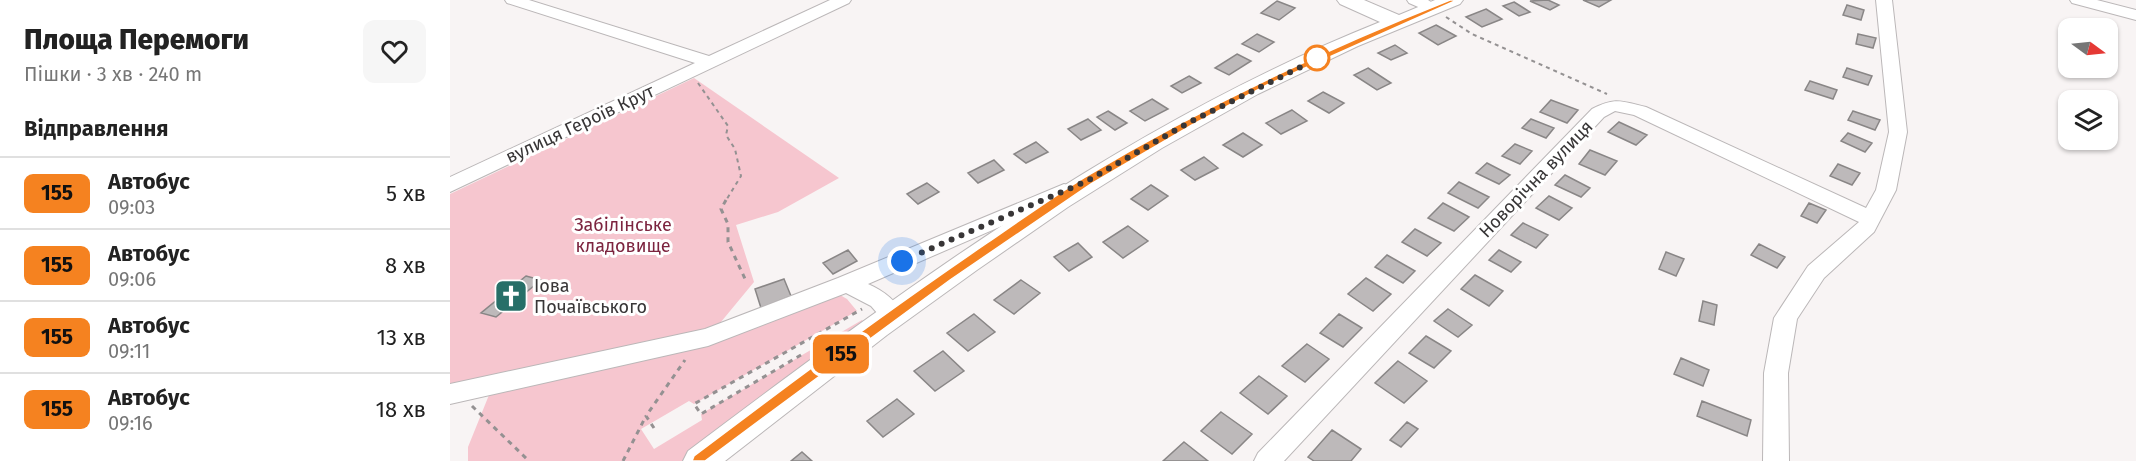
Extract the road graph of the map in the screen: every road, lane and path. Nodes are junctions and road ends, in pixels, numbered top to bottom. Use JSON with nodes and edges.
{"nodes":[{"id":1,"x":513,"y":0,"type":"edge"},
{"id":2,"x":810,"y":0,"type":"edge"},
{"id":3,"x":1347,"y":0,"type":"edge"},
{"id":4,"x":1884,"y":0,"type":"edge"},
{"id":5,"x":2078,"y":0,"type":"edge"},
{"id":6,"x":1437,"y":2,"type":"edge"},
{"id":7,"x":836,"y":3,"type":"edge"},
{"id":8,"x":2136,"y":15,"type":"edge"},
{"id":9,"x":1398,"y":22,"type":"junction"},
{"id":10,"x":710,"y":62,"type":"junction"},
{"id":11,"x":692,"y":71,"type":"junction"},
{"id":12,"x":1613,"y":105,"type":"junction"},
{"id":13,"x":1087,"y":181,"type":"junction"},
{"id":14,"x":450,"y":185,"type":"edge"},
{"id":15,"x":1871,"y":219,"type":"junction"},
{"id":16,"x":746,"y":281,"type":"dead end"},
{"id":17,"x":846,"y":284,"type":"junction"},
{"id":18,"x":885,"y":308,"type":"junction"},
{"id":19,"x":699,"y":339,"type":"junction"},
{"id":20,"x":802,"y":355,"type":"dead end"},
{"id":21,"x":454,"y":393,"type":"edge"},
{"id":22,"x":646,"y":416,"type":"junction"},
{"id":23,"x":654,"y":428,"type":"dead end"},
{"id":24,"x":529,"y":461,"type":"edge"},
{"id":25,"x":623,"y":461,"type":"edge"},
{"id":26,"x":699,"y":461,"type":"edge"},
{"id":27,"x":1267,"y":461,"type":"edge"},
{"id":28,"x":1776,"y":461,"type":"edge"}],
"edges":[{"from":1,"to":10,"type":"street"},
{"from":2,"to":7,"type":"street","name":"вулиця Героїв Крут"},
{"from":3,"to":9,"type":"main road"},
{"from":4,"to":15,"type":"street"},
{"from":5,"to":8,"type":"street"},
{"from":6,"to":9,"type":"main road"},
{"from":6,"to":12,"type":"path"},
{"from":7,"to":10,"type":"street","name":"вулиця Героїв Крут"},
{"from":9,"to":13,"type":"main road"},
{"from":10,"to":11,"type":"street","name":"вулиця Героїв Крут"},
{"from":11,"to":14,"type":"street","name":"вулиця Героїв Крут"},
{"from":11,"to":16,"type":"path"},
{"from":12,"to":15,"type":"street"},
{"from":12,"to":27,"type":"street","name":"Новорічна вулиця"},
{"from":13,"to":17,"type":"street"},
{"from":13,"to":18,"type":"main road"},
{"from":15,"to":28,"type":"street"},
{"from":17,"to":18,"type":"street"},
{"from":17,"to":19,"type":"street"},
{"from":18,"to":20,"type":"path"},
{"from":18,"to":26,"type":"main road"},
{"from":19,"to":21,"type":"street"},
{"from":19,"to":22,"type":"path"},
{"from":21,"to":24,"type":"path"},
{"from":22,"to":23,"type":"path"},
{"from":22,"to":25,"type":"path"}]}
